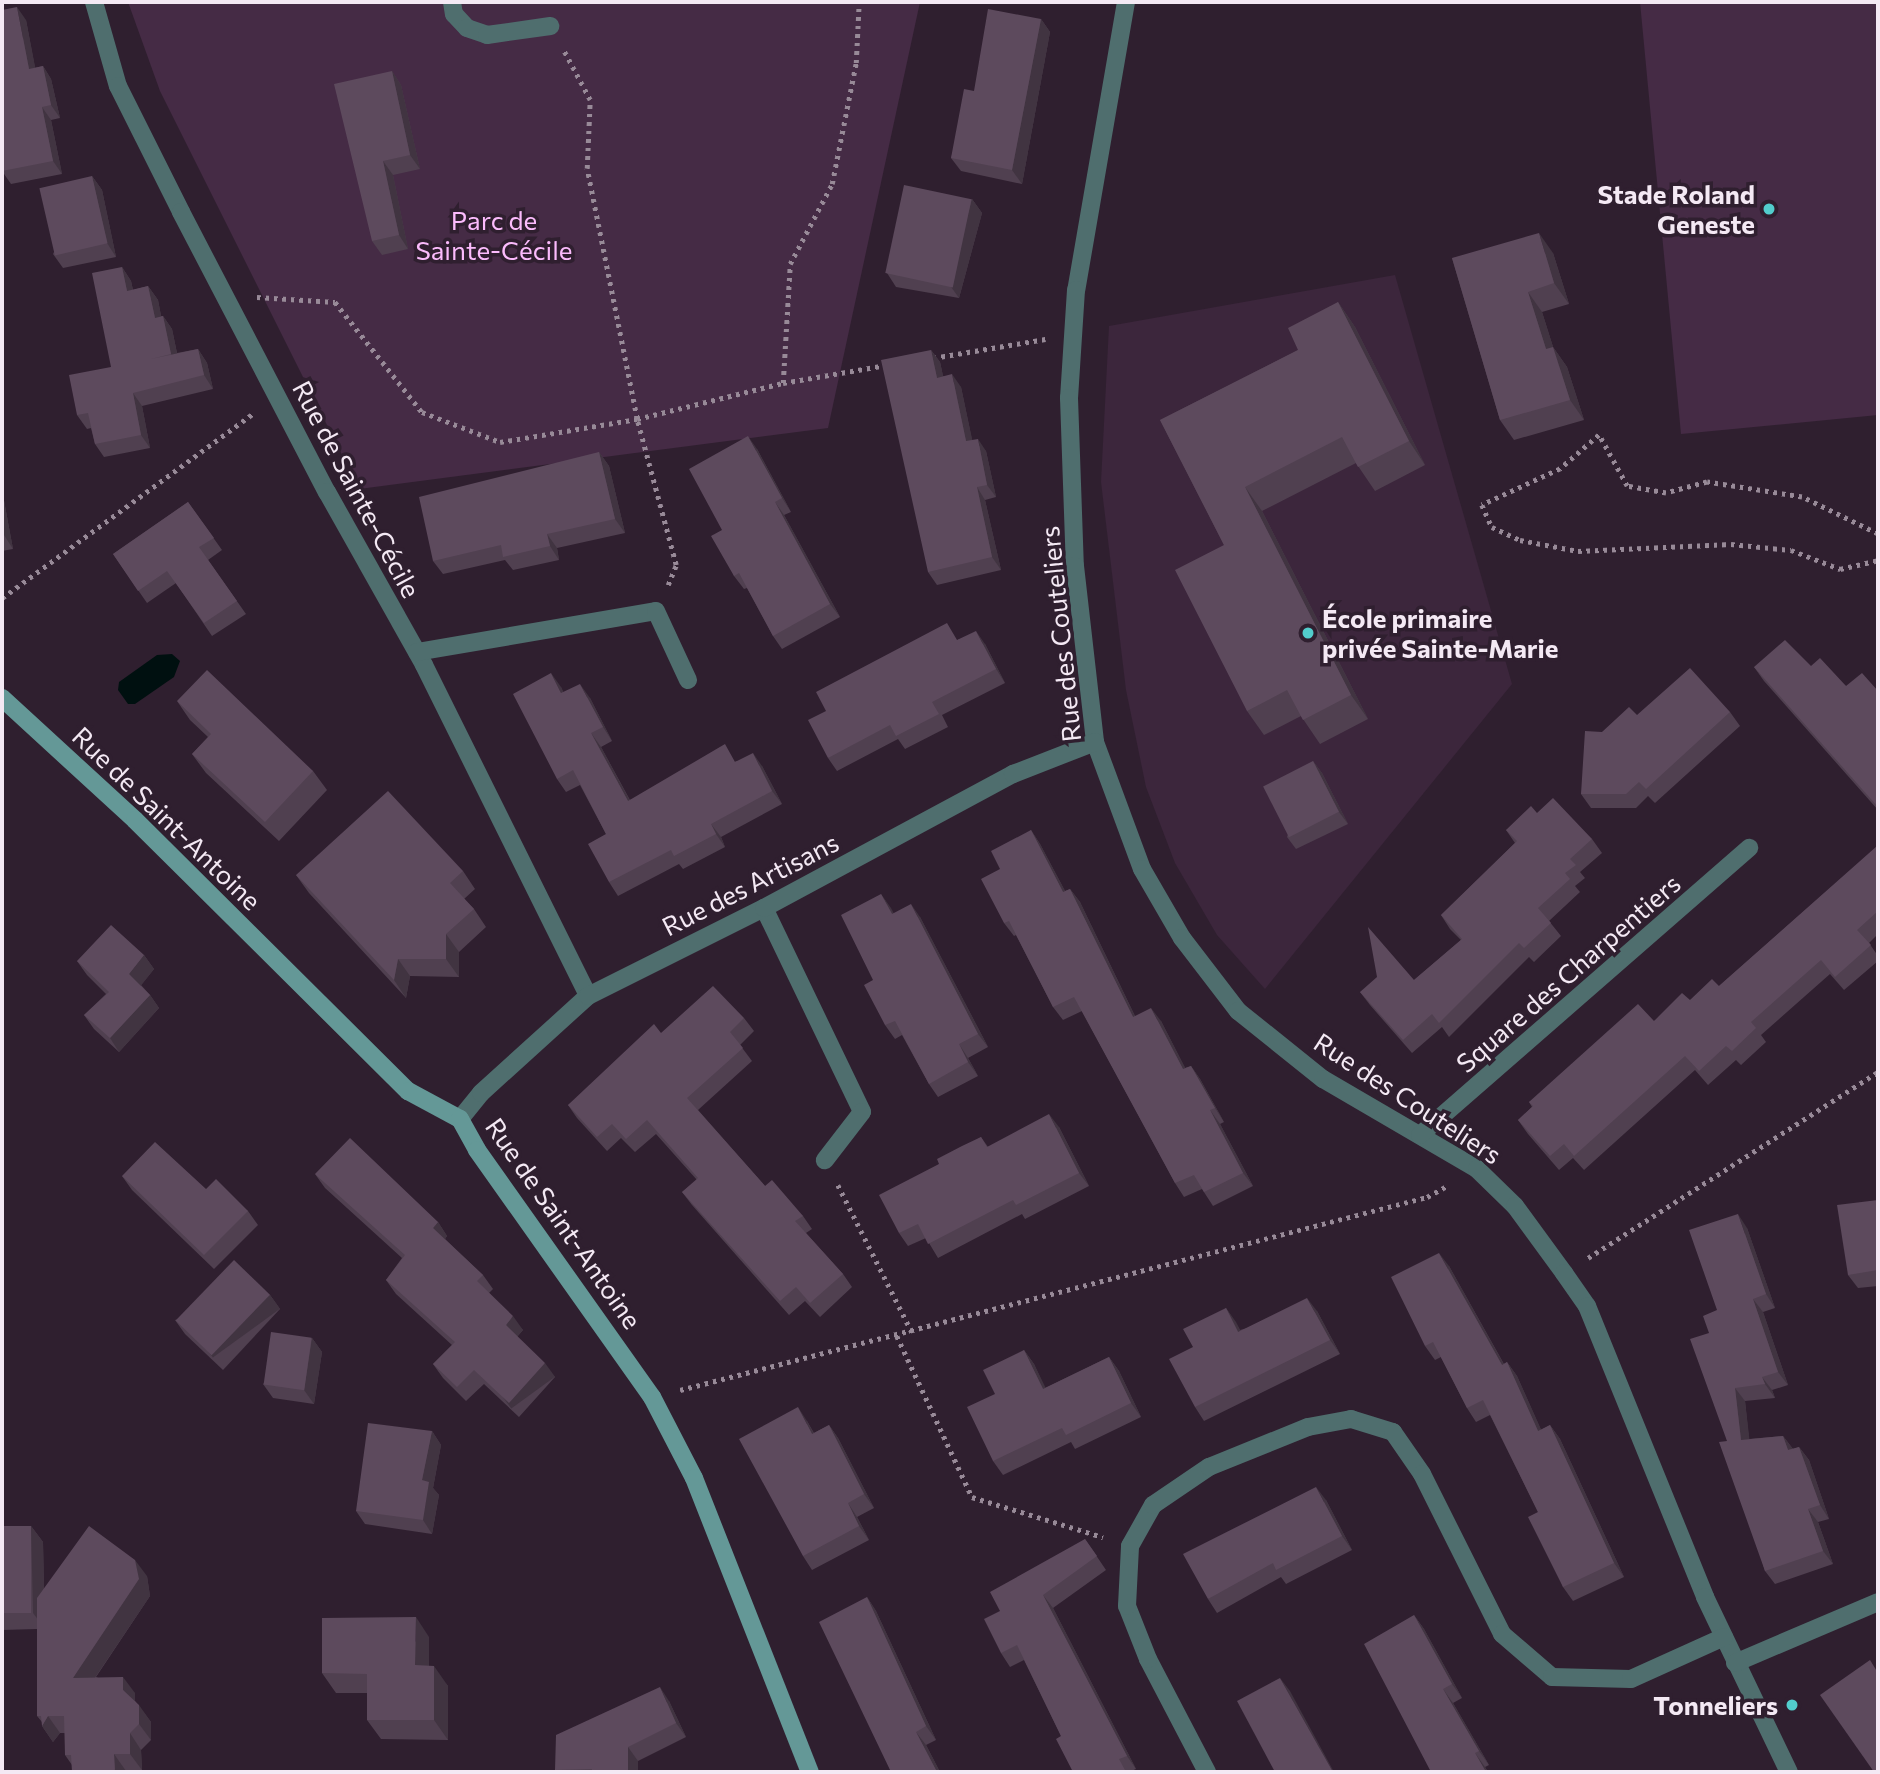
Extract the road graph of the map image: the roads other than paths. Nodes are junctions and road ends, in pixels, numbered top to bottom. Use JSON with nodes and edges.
{"nodes":[{"id":1,"x":94,"y":2,"type":"edge"},
{"id":2,"x":452,"y":2,"type":"edge"},
{"id":3,"x":1126,"y":2,"type":"edge"},
{"id":4,"x":550,"y":26,"type":"road end"},
{"id":5,"x":417,"y":652,"type":"junction"},
{"id":6,"x":688,"y":680,"type":"dead end"},
{"id":7,"x":2,"y":698,"type":"edge"},
{"id":8,"x":1095,"y":742,"type":"junction"},
{"id":9,"x":1749,"y":848,"type":"dead end"},
{"id":10,"x":764,"y":908,"type":"junction"},
{"id":11,"x":588,"y":996,"type":"junction"},
{"id":12,"x":460,"y":1119,"type":"junction"},
{"id":13,"x":1420,"y":1135,"type":"junction"},
{"id":14,"x":825,"y":1160,"type":"road end"},
{"id":15,"x":1878,"y":1602,"type":"edge"},
{"id":16,"x":1724,"y":1637,"type":"junction"},
{"id":17,"x":1735,"y":1663,"type":"junction"},
{"id":18,"x":810,"y":1772,"type":"edge"},
{"id":19,"x":1207,"y":1772,"type":"edge"},
{"id":20,"x":1789,"y":1772,"type":"edge"}],
"edges":[{"from":1,"to":5,"type":"street","name":"Rue de Sainte-Cécile"},
{"from":2,"to":4,"type":"street"},
{"from":3,"to":8,"type":"street","name":"Rue des Couteliers"},
{"from":5,"to":6,"type":"street"},
{"from":5,"to":11,"type":"street","name":"Rue de Sainte-Cécile"},
{"from":7,"to":12,"type":"street","name":"Rue de Saint-Antoine"},
{"from":8,"to":10,"type":"street","name":"Rue des Artisans"},
{"from":8,"to":13,"type":"street","name":"Rue des Couteliers"},
{"from":9,"to":13,"type":"street","name":"Square des Charpentiers"},
{"from":10,"to":11,"type":"street","name":"Rue des Artisans"},
{"from":10,"to":14,"type":"street"},
{"from":11,"to":12,"type":"street","name":"Rue des Artisans"},
{"from":12,"to":18,"type":"street","name":"Rue de Saint-Antoine"},
{"from":13,"to":16,"type":"street","name":"Rue des Couteliers"},
{"from":15,"to":17,"type":"street"},
{"from":16,"to":17,"type":"street","name":"Rue des Couteliers"},
{"from":16,"to":19,"type":"street"},
{"from":17,"to":20,"type":"street","name":"Rue des Couteliers"}]}
